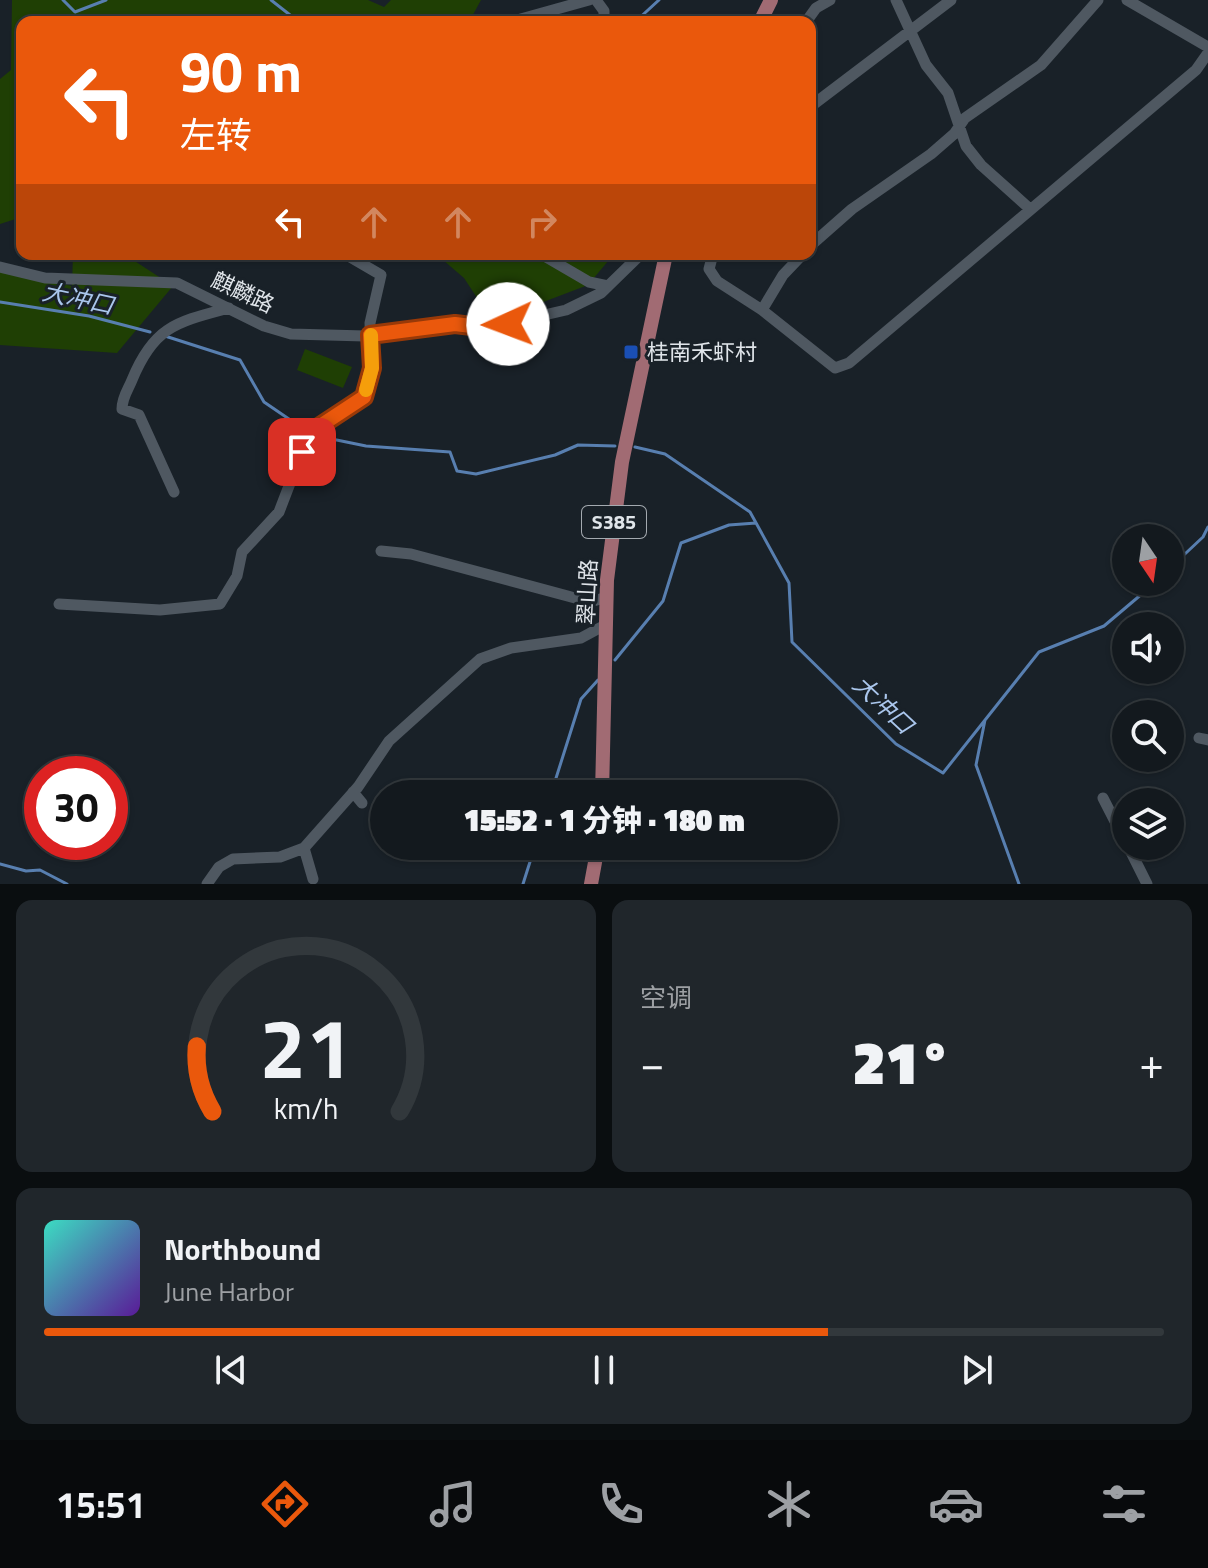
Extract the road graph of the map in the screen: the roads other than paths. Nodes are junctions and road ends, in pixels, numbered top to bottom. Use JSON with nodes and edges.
{"nodes":[{"id":1,"x":589,"y":0,"type":"edge"},
{"id":2,"x":830,"y":0,"type":"edge"},
{"id":3,"x":896,"y":0,"type":"edge"},
{"id":4,"x":951,"y":0,"type":"edge"},
{"id":5,"x":1098,"y":0,"type":"edge"},
{"id":6,"x":1127,"y":0,"type":"edge"},
{"id":7,"x":532,"y":16,"type":"edge"},
{"id":8,"x":810,"y":16,"type":"edge"},
{"id":9,"x":911,"y":30,"type":"junction"},
{"id":10,"x":1208,"y":50,"type":"edge"},
{"id":11,"x":816,"y":102,"type":"edge"},
{"id":12,"x":959,"y":127,"type":"junction"},
{"id":13,"x":1030,"y":209,"type":"junction"},
{"id":14,"x":816,"y":241,"type":"edge"},
{"id":15,"x":355,"y":260,"type":"edge"},
{"id":16,"x":551,"y":260,"type":"edge"},
{"id":17,"x":635,"y":260,"type":"edge"},
{"id":18,"x":665,"y":260,"type":"edge"},
{"id":19,"x":711,"y":260,"type":"edge"},
{"id":20,"x":797,"y":260,"type":"edge"},
{"id":21,"x":0,"y":267,"type":"edge"},
{"id":22,"x":608,"y":286,"type":"junction"},
{"id":23,"x":229,"y":308,"type":"junction"},
{"id":24,"x":762,"y":310,"type":"junction"},
{"id":25,"x":370,"y":335,"type":"junction"},
{"id":26,"x":174,"y":492,"type":"dead end"},
{"id":27,"x":381,"y":551,"type":"dead end"},
{"id":28,"x":607,"y":597,"type":"junction"},
{"id":29,"x":59,"y":604,"type":"dead end"},
{"id":30,"x":607,"y":624,"type":"junction"},
{"id":31,"x":602,"y":780,"type":"edge"},
{"id":32,"x":353,"y":792,"type":"junction"},
{"id":33,"x":1103,"y":798,"type":"dead end"},
{"id":34,"x":362,"y":803,"type":"dead end"},
{"id":35,"x":1112,"y":815,"type":"edge"},
{"id":36,"x":304,"y":848,"type":"junction"},
{"id":37,"x":595,"y":860,"type":"edge"},
{"id":38,"x":1135,"y":860,"type":"edge"},
{"id":39,"x":313,"y":879,"type":"dead end"},
{"id":40,"x":207,"y":884,"type":"edge"},
{"id":41,"x":591,"y":884,"type":"edge"},
{"id":42,"x":1147,"y":884,"type":"edge"}],
"edges":[{"from":1,"to":7,"type":"street"},
{"from":2,"to":8,"type":"street"},
{"from":3,"to":9,"type":"street"},
{"from":4,"to":9,"type":"street"},
{"from":5,"to":12,"type":"street"},
{"from":6,"to":10,"type":"street"},
{"from":9,"to":11,"type":"street"},
{"from":9,"to":12,"type":"street"},
{"from":10,"to":13,"type":"street"},
{"from":12,"to":13,"type":"street"},
{"from":12,"to":14,"type":"street"},
{"from":13,"to":24,"type":"street"},
{"from":15,"to":25,"type":"street"},
{"from":16,"to":22,"type":"street"},
{"from":17,"to":22,"type":"street","name":"麒麟路"},
{"from":18,"to":28,"type":"main road","name":"翠山路","number":"S385"},
{"from":19,"to":24,"type":"street"},
{"from":20,"to":24,"type":"street"},
{"from":21,"to":23,"type":"street","name":"麒麟路"},
{"from":22,"to":25,"type":"street","name":"麒麟路"},
{"from":23,"to":25,"type":"street","name":"麒麟路"},
{"from":23,"to":26,"type":"street"},
{"from":25,"to":29,"type":"street"},
{"from":27,"to":28,"type":"street"},
{"from":28,"to":30,"type":"main road","name":"翠山路","number":"S385"},
{"from":30,"to":31,"type":"main road","name":"翠山路","number":"S385"},
{"from":30,"to":32,"type":"street"},
{"from":32,"to":34,"type":"street"},
{"from":32,"to":36,"type":"street"},
{"from":33,"to":35,"type":"street"},
{"from":36,"to":39,"type":"street"},
{"from":36,"to":40,"type":"street"},
{"from":37,"to":41,"type":"main road"},
{"from":38,"to":42,"type":"street"}]}
